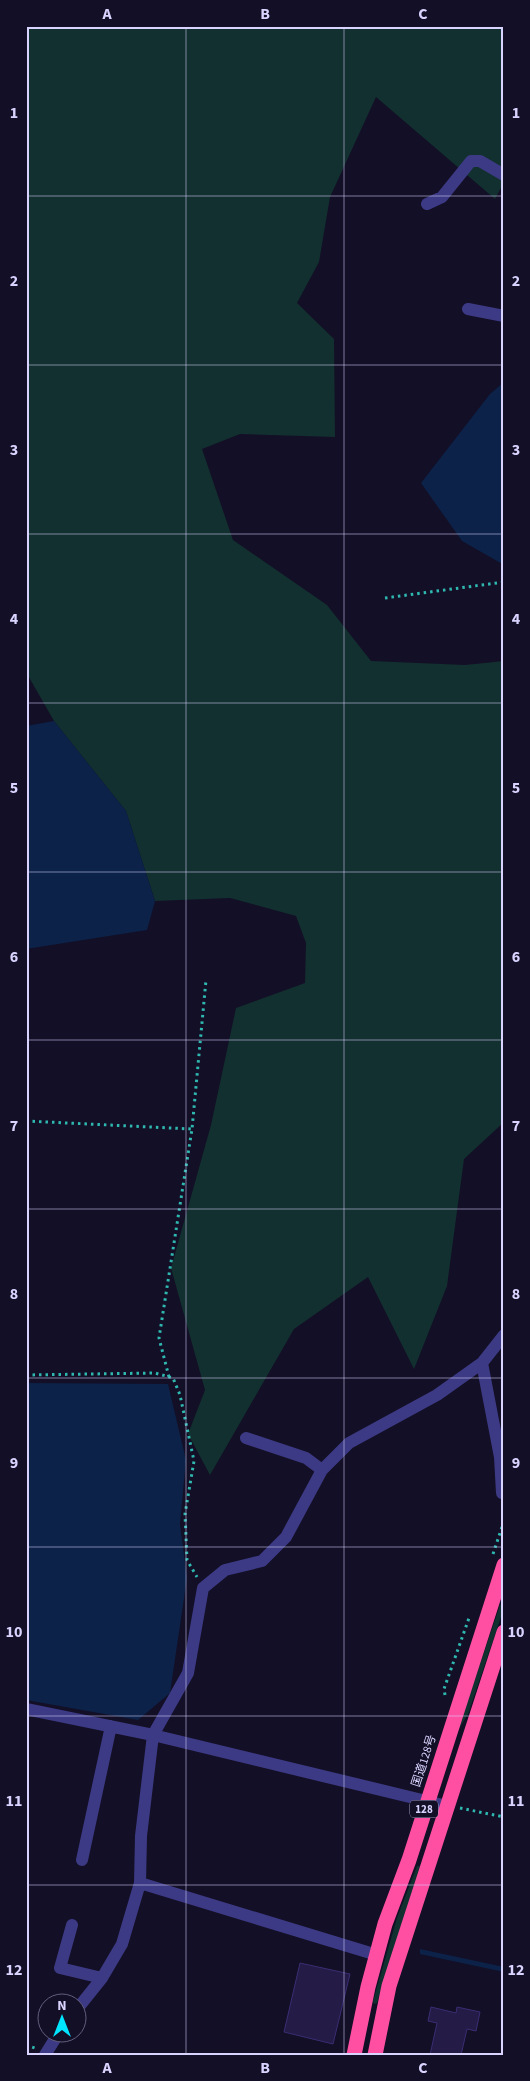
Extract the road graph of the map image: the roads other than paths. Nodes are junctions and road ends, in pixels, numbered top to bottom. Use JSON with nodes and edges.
{"nodes":[{"id":1,"x":504,"y":175,"type":"edge"},
{"id":2,"x":427,"y":204,"type":"dead end"},
{"id":3,"x":468,"y":308,"type":"dead end"},
{"id":4,"x":504,"y":316,"type":"edge"},
{"id":5,"x":504,"y":1334,"type":"edge"},
{"id":6,"x":482,"y":1363,"type":"junction"},
{"id":7,"x":246,"y":1438,"type":"dead end"},
{"id":8,"x":322,"y":1470,"type":"junction"},
{"id":9,"x":502,"y":1493,"type":"dead end"},
{"id":10,"x":504,"y":1565,"type":"edge"},
{"id":11,"x":504,"y":1632,"type":"edge"},
{"id":12,"x":26,"y":1709,"type":"edge"},
{"id":13,"x":111,"y":1726,"type":"junction"},
{"id":14,"x":153,"y":1735,"type":"junction"},
{"id":15,"x":426,"y":1802,"type":"junction"},
{"id":16,"x":447,"y":1806,"type":"junction"},
{"id":17,"x":82,"y":1860,"type":"dead end"},
{"id":18,"x":140,"y":1883,"type":"junction"},
{"id":19,"x":72,"y":1926,"type":"dead end"},
{"id":20,"x":377,"y":1955,"type":"junction"},
{"id":21,"x":102,"y":1978,"type":"junction"},
{"id":22,"x":88,"y":1996,"type":"edge"},
{"id":23,"x":51,"y":2044,"type":"edge"},
{"id":24,"x":44,"y":2055,"type":"edge"},
{"id":25,"x":354,"y":2055,"type":"edge"},
{"id":26,"x":374,"y":2055,"type":"edge"}],
"edges":[{"from":1,"to":2,"type":"street"},
{"from":3,"to":4,"type":"street"},
{"from":5,"to":6,"type":"street"},
{"from":6,"to":8,"type":"street"},
{"from":6,"to":9,"type":"street"},
{"from":7,"to":8,"type":"street"},
{"from":8,"to":14,"type":"street"},
{"from":10,"to":15,"type":"highway","name":"国道128号","number":"128"},
{"from":11,"to":16,"type":"highway","number":"128"},
{"from":12,"to":13,"type":"street"},
{"from":13,"to":14,"type":"street"},
{"from":13,"to":17,"type":"street"},
{"from":14,"to":15,"type":"street"},
{"from":14,"to":18,"type":"street"},
{"from":15,"to":16,"type":"street"},
{"from":15,"to":20,"type":"highway","name":"国道128号","number":"128"},
{"from":16,"to":26,"type":"highway","number":"128"},
{"from":18,"to":20,"type":"street"},
{"from":18,"to":21,"type":"street"},
{"from":19,"to":21,"type":"street"},
{"from":20,"to":25,"type":"highway","name":"国道128号","number":"128"},
{"from":21,"to":22,"type":"street"},
{"from":23,"to":24,"type":"street"}]}
